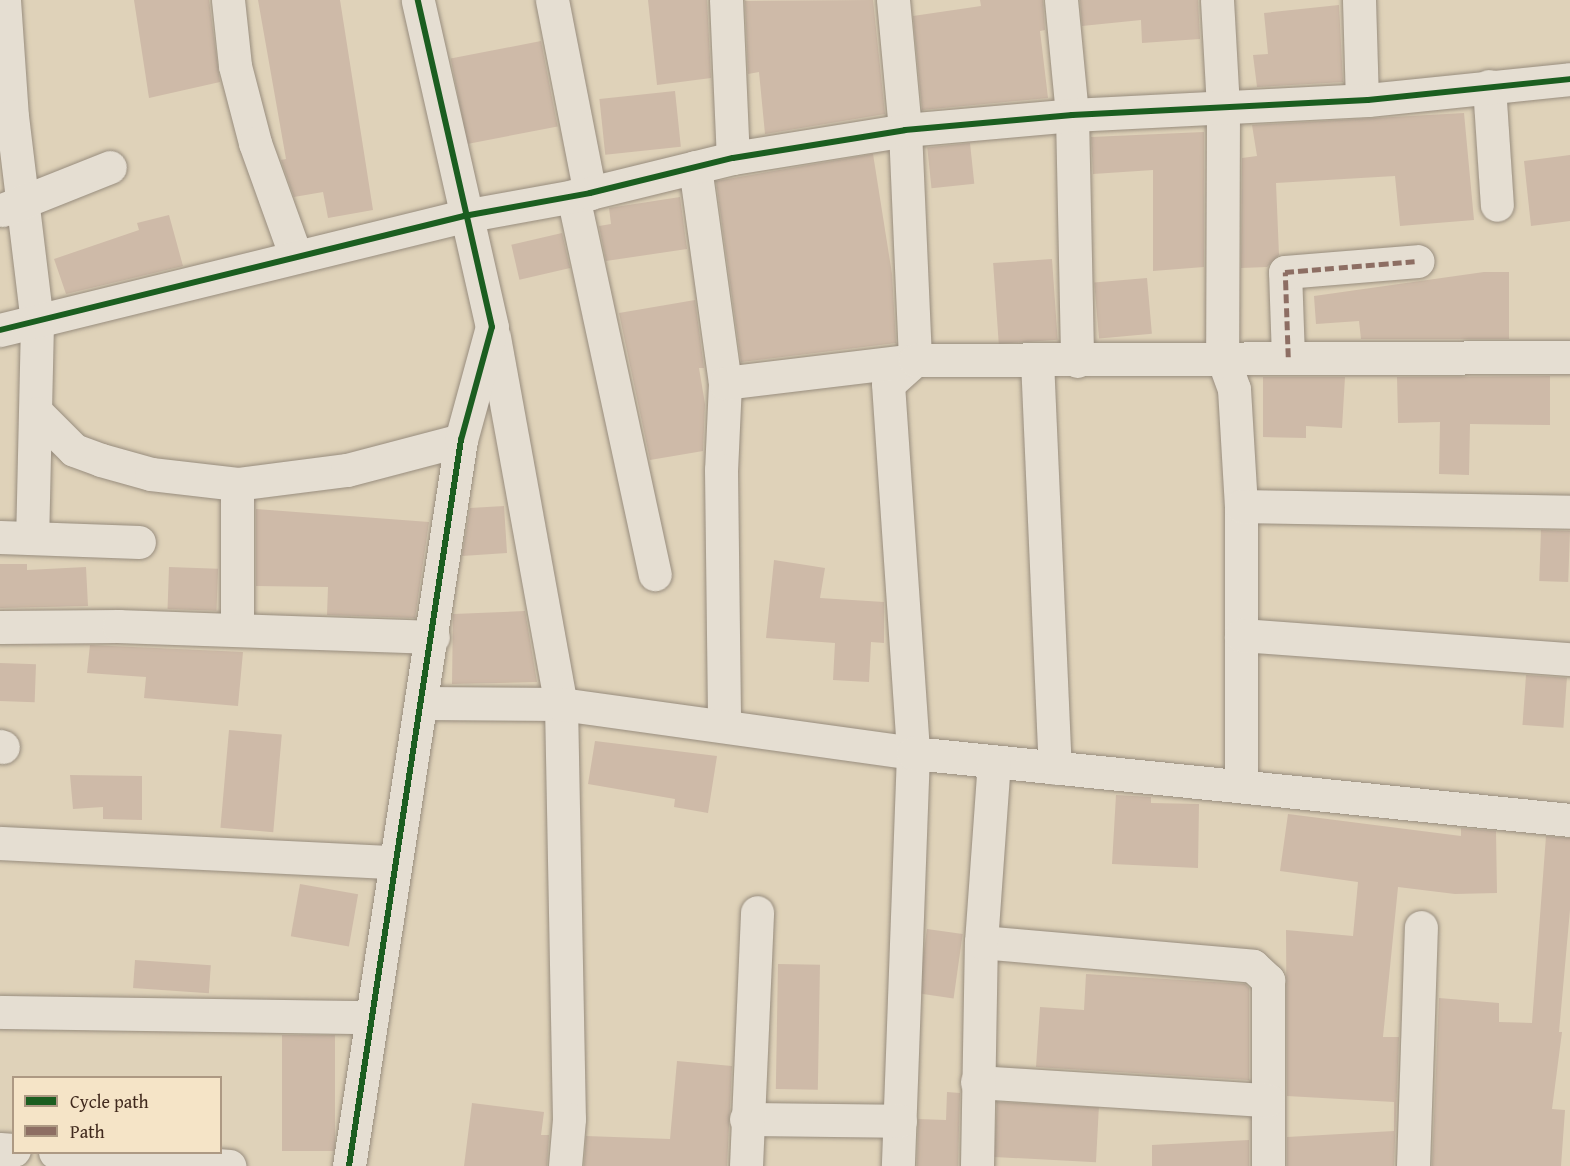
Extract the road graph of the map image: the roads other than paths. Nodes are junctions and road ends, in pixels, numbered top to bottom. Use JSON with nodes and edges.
{"nodes":[{"id":1,"x":4,"y":0,"type":"edge"},
{"id":2,"x":228,"y":0,"type":"edge"},
{"id":3,"x":418,"y":0,"type":"edge"},
{"id":4,"x":552,"y":0,"type":"edge"},
{"id":5,"x":726,"y":0,"type":"edge"},
{"id":6,"x":893,"y":0,"type":"edge"},
{"id":7,"x":1061,"y":0,"type":"edge"},
{"id":8,"x":1217,"y":0,"type":"edge"},
{"id":9,"x":1359,"y":0,"type":"edge"},
{"id":10,"x":1570,"y":79,"type":"edge"},
{"id":11,"x":1489,"y":86,"type":"junction"},
{"id":12,"x":1362,"y":100,"type":"junction"},
{"id":13,"x":1223,"y":109,"type":"junction"},
{"id":14,"x":1072,"y":115,"type":"junction"},
{"id":15,"x":6,"y":117,"type":"edge"},
{"id":16,"x":905,"y":130,"type":"junction"},
{"id":17,"x":734,"y":158,"type":"junction"},
{"id":18,"x":110,"y":167,"type":"dead end"},
{"id":19,"x":694,"y":167,"type":"junction"},
{"id":20,"x":581,"y":195,"type":"junction"},
{"id":21,"x":1497,"y":205,"type":"dead end"},
{"id":22,"x":11,"y":208,"type":"edge"},
{"id":23,"x":464,"y":216,"type":"junction"},
{"id":24,"x":296,"y":257,"type":"junction"},
{"id":25,"x":1418,"y":261,"type":"dead end"},
{"id":26,"x":37,"y":323,"type":"junction"},
{"id":27,"x":492,"y":327,"type":"junction"},
{"id":28,"x":0,"y":330,"type":"edge"},
{"id":29,"x":1222,"y":356,"type":"junction"},
{"id":30,"x":1288,"y":357,"type":"junction"},
{"id":31,"x":1570,"y":357,"type":"edge"},
{"id":32,"x":915,"y":360,"type":"junction"},
{"id":33,"x":1037,"y":360,"type":"junction"},
{"id":34,"x":1077,"y":361,"type":"junction"},
{"id":35,"x":725,"y":383,"type":"junction"},
{"id":36,"x":37,"y":412,"type":"junction"},
{"id":37,"x":461,"y":440,"type":"junction"},
{"id":38,"x":237,"y":484,"type":"junction"},
{"id":39,"x":1241,"y":506,"type":"junction"},
{"id":40,"x":1570,"y":512,"type":"edge"},
{"id":41,"x":0,"y":537,"type":"edge"},
{"id":42,"x":32,"y":538,"type":"junction"},
{"id":43,"x":139,"y":542,"type":"dead end"},
{"id":44,"x":655,"y":574,"type":"dead end"},
{"id":45,"x":0,"y":627,"type":"edge"},
{"id":46,"x":237,"y":630,"type":"junction"},
{"id":47,"x":1241,"y":635,"type":"junction"},
{"id":48,"x":433,"y":637,"type":"junction"},
{"id":49,"x":1570,"y":660,"type":"edge"},
{"id":50,"x":424,"y":703,"type":"junction"},
{"id":51,"x":561,"y":704,"type":"junction"},
{"id":52,"x":724,"y":726,"type":"junction"},
{"id":53,"x":913,"y":753,"type":"junction"},
{"id":54,"x":994,"y":762,"type":"junction"},
{"id":55,"x":1055,"y":768,"type":"junction"},
{"id":56,"x":1241,"y":786,"type":"junction"},
{"id":57,"x":1570,"y":820,"type":"edge"},
{"id":58,"x":0,"y":843,"type":"edge"},
{"id":59,"x":393,"y":862,"type":"junction"},
{"id":60,"x":757,"y":912,"type":"dead end"},
{"id":61,"x":1421,"y":927,"type":"dead end"},
{"id":62,"x":981,"y":942,"type":"junction"},
{"id":63,"x":0,"y":1012,"type":"edge"},
{"id":64,"x":372,"y":1017,"type":"junction"},
{"id":65,"x":977,"y":1082,"type":"junction"},
{"id":66,"x":1267,"y":1100,"type":"junction"},
{"id":67,"x":746,"y":1119,"type":"junction"},
{"id":68,"x":900,"y":1121,"type":"junction"},
{"id":69,"x":81,"y":1154,"type":"edge"},
{"id":70,"x":229,"y":1166,"type":"edge"},
{"id":71,"x":349,"y":1166,"type":"edge"},
{"id":72,"x":565,"y":1166,"type":"edge"},
{"id":73,"x":746,"y":1166,"type":"edge"},
{"id":74,"x":898,"y":1166,"type":"edge"},
{"id":75,"x":977,"y":1166,"type":"edge"},
{"id":76,"x":1268,"y":1166,"type":"edge"},
{"id":77,"x":1413,"y":1166,"type":"edge"}],
"edges":[{"from":1,"to":15,"type":"street"},
{"from":2,"to":24,"type":"street"},
{"from":3,"to":23,"type":"street"},
{"from":4,"to":20,"type":"street"},
{"from":5,"to":17,"type":"street"},
{"from":6,"to":16,"type":"street"},
{"from":7,"to":14,"type":"street"},
{"from":8,"to":13,"type":"street"},
{"from":9,"to":12,"type":"street"},
{"from":10,"to":11,"type":"street"},
{"from":11,"to":12,"type":"street"},
{"from":11,"to":21,"type":"street"},
{"from":12,"to":13,"type":"street"},
{"from":13,"to":14,"type":"street"},
{"from":13,"to":29,"type":"street"},
{"from":14,"to":16,"type":"street"},
{"from":14,"to":34,"type":"street"},
{"from":15,"to":22,"type":"street"},
{"from":16,"to":17,"type":"street"},
{"from":16,"to":32,"type":"street"},
{"from":17,"to":19,"type":"street"},
{"from":18,"to":22,"type":"street"},
{"from":19,"to":20,"type":"street"},
{"from":19,"to":35,"type":"street"},
{"from":20,"to":23,"type":"street"},
{"from":20,"to":44,"type":"street"},
{"from":22,"to":26,"type":"street"},
{"from":23,"to":24,"type":"street"},
{"from":23,"to":27,"type":"street"},
{"from":24,"to":26,"type":"street"},
{"from":25,"to":30,"type":"street"},
{"from":26,"to":28,"type":"street"},
{"from":26,"to":36,"type":"street"},
{"from":27,"to":37,"type":"street"},
{"from":27,"to":51,"type":"street"},
{"from":29,"to":30,"type":"street"},
{"from":29,"to":34,"type":"street"},
{"from":29,"to":39,"type":"street"},
{"from":30,"to":31,"type":"street"},
{"from":32,"to":33,"type":"street"},
{"from":32,"to":35,"type":"street"},
{"from":32,"to":53,"type":"street"},
{"from":33,"to":34,"type":"street"},
{"from":33,"to":55,"type":"street"},
{"from":35,"to":52,"type":"street"},
{"from":36,"to":38,"type":"street"},
{"from":36,"to":42,"type":"street"},
{"from":37,"to":38,"type":"street"},
{"from":37,"to":48,"type":"street"},
{"from":38,"to":46,"type":"street"},
{"from":39,"to":40,"type":"street"},
{"from":39,"to":47,"type":"street"},
{"from":41,"to":42,"type":"street"},
{"from":42,"to":43,"type":"street"},
{"from":45,"to":46,"type":"street"},
{"from":46,"to":48,"type":"street"},
{"from":47,"to":49,"type":"street"},
{"from":47,"to":56,"type":"street"},
{"from":48,"to":50,"type":"street"},
{"from":50,"to":51,"type":"street"},
{"from":50,"to":59,"type":"street"},
{"from":51,"to":52,"type":"street"},
{"from":51,"to":72,"type":"street"},
{"from":52,"to":53,"type":"street"},
{"from":53,"to":54,"type":"street"},
{"from":53,"to":68,"type":"street"},
{"from":54,"to":55,"type":"street"},
{"from":54,"to":62,"type":"street"},
{"from":55,"to":56,"type":"street"},
{"from":56,"to":57,"type":"street"},
{"from":58,"to":59,"type":"street"},
{"from":59,"to":64,"type":"street"},
{"from":60,"to":67,"type":"street"},
{"from":61,"to":77,"type":"street"},
{"from":62,"to":65,"type":"street"},
{"from":62,"to":66,"type":"street"},
{"from":63,"to":64,"type":"street"},
{"from":64,"to":71,"type":"street"},
{"from":65,"to":66,"type":"street"},
{"from":65,"to":75,"type":"street"},
{"from":66,"to":76,"type":"street"},
{"from":67,"to":68,"type":"street"},
{"from":67,"to":73,"type":"street"},
{"from":68,"to":74,"type":"street"},
{"from":69,"to":70,"type":"street"}]}
